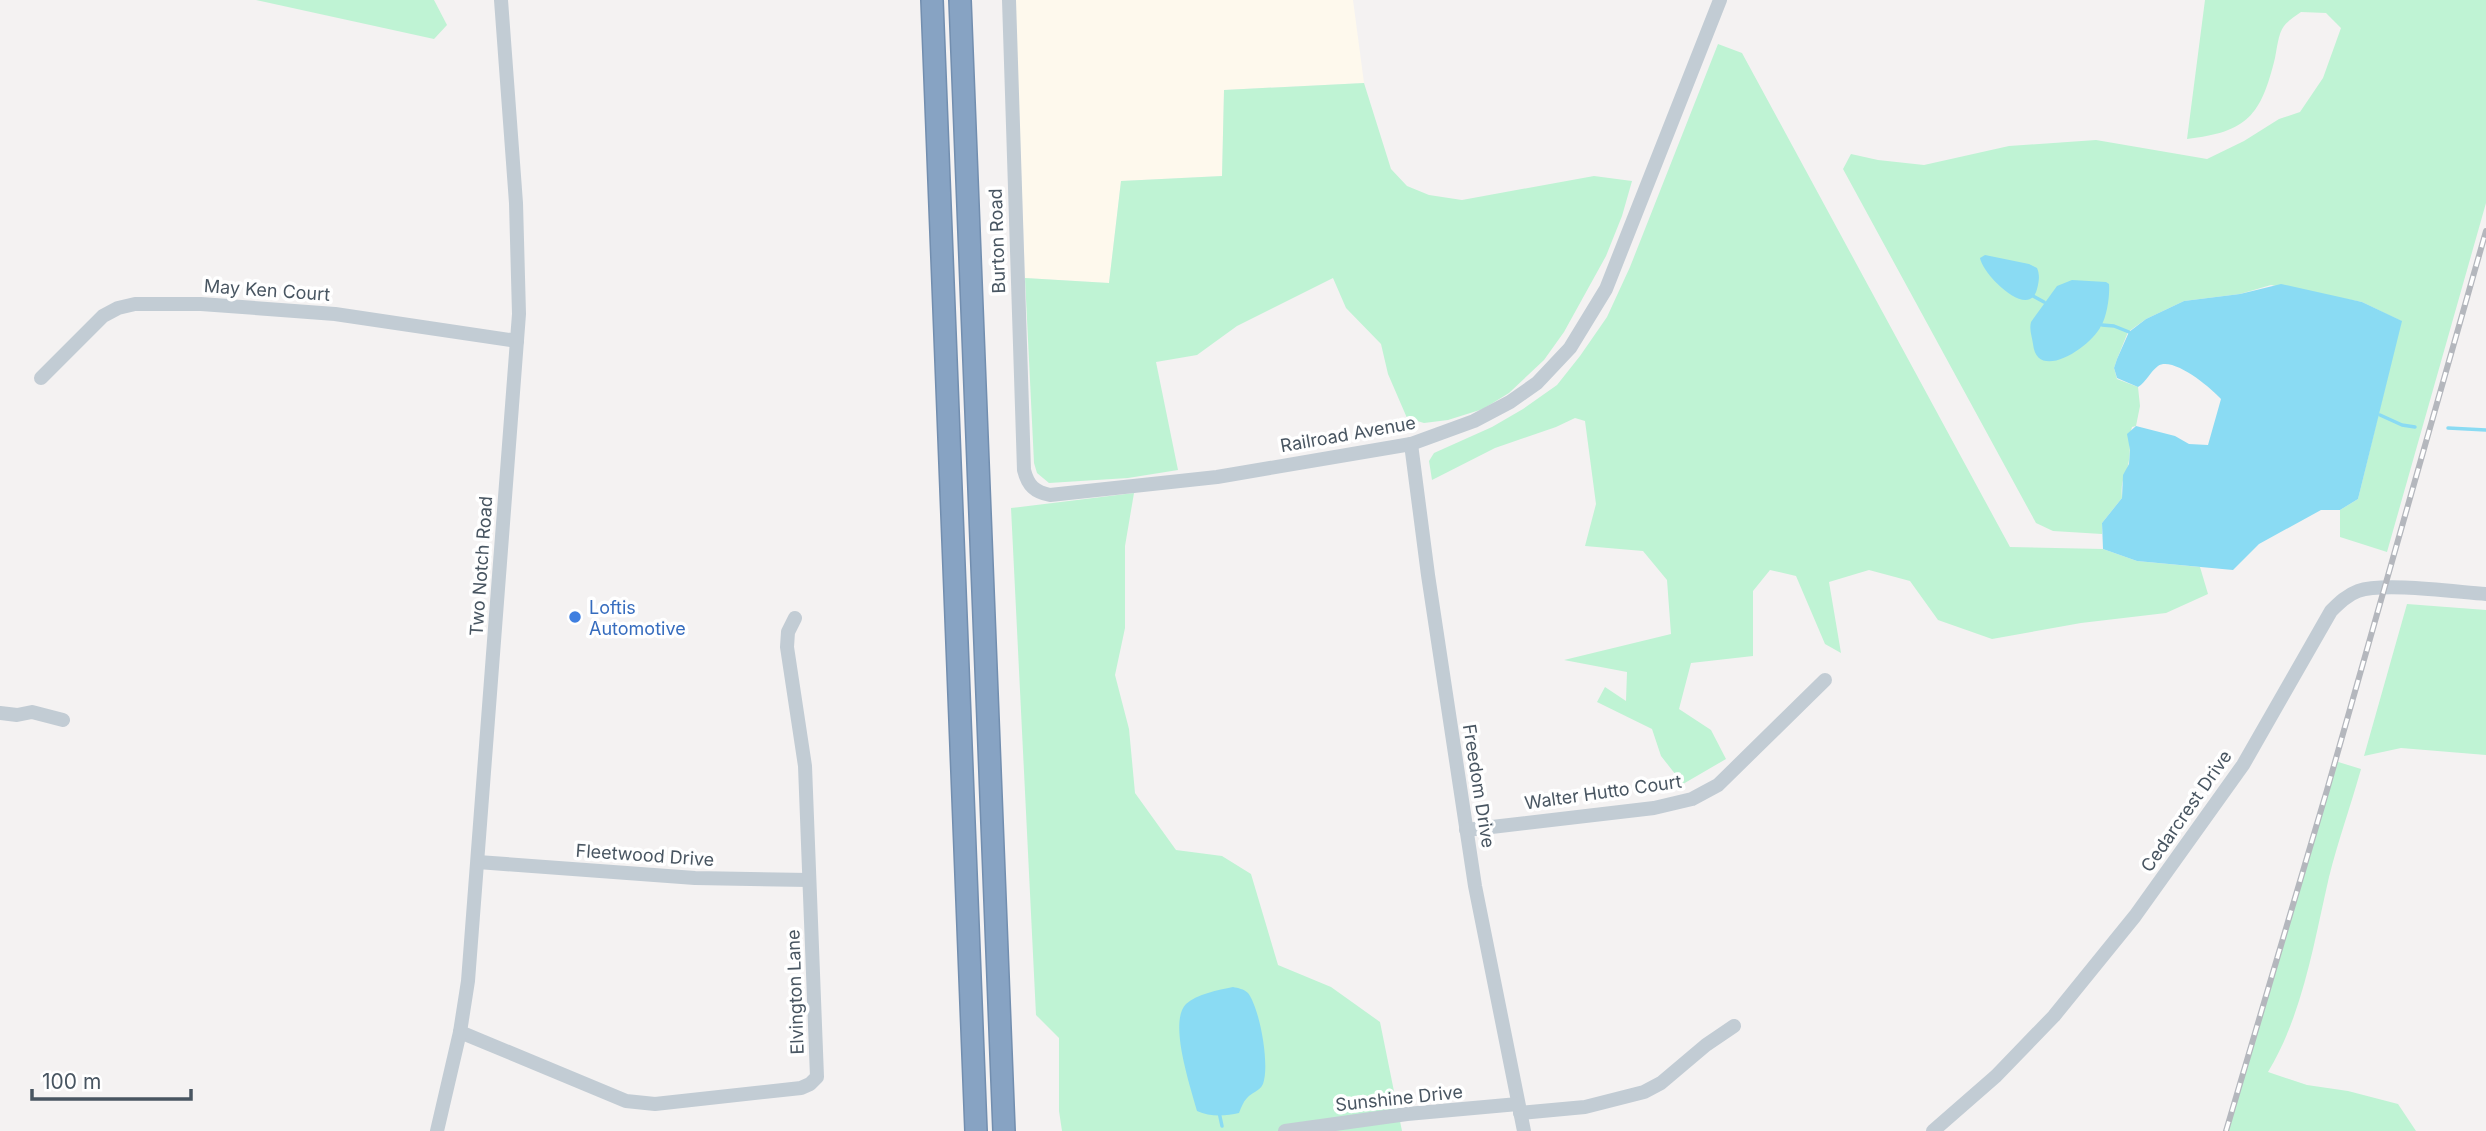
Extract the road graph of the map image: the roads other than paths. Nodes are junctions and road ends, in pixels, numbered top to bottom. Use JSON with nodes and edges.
{"nodes":[{"id":1,"x":501,"y":0,"type":"edge"},
{"id":2,"x":932,"y":0,"type":"edge"},
{"id":3,"x":960,"y":0,"type":"edge"},
{"id":4,"x":1009,"y":0,"type":"edge"},
{"id":5,"x":1720,"y":0,"type":"edge"},
{"id":6,"x":517,"y":341,"type":"junction"},
{"id":7,"x":41,"y":378,"type":"dead end"},
{"id":8,"x":1411,"y":444,"type":"junction"},
{"id":9,"x":1027,"y":480,"type":"joint"},
{"id":10,"x":2486,"y":594,"type":"edge"},
{"id":11,"x":795,"y":618,"type":"dead end"},
{"id":12,"x":1825,"y":680,"type":"dead end"},
{"id":13,"x":0,"y":713,"type":"edge"},
{"id":14,"x":64,"y":720,"type":"dead end"},
{"id":15,"x":1466,"y":830,"type":"junction"},
{"id":16,"x":478,"y":862,"type":"junction"},
{"id":17,"x":809,"y":880,"type":"junction"},
{"id":18,"x":1734,"y":1026,"type":"dead end"},
{"id":19,"x":460,"y":1032,"type":"junction"},
{"id":20,"x":1519,"y":1108,"type":"junction"},
{"id":21,"x":437,"y":1131,"type":"edge"},
{"id":22,"x":976,"y":1131,"type":"edge"},
{"id":23,"x":1004,"y":1131,"type":"edge"},
{"id":24,"x":1285,"y":1131,"type":"edge"},
{"id":25,"x":1524,"y":1131,"type":"edge"},
{"id":26,"x":1933,"y":1131,"type":"edge"}],
"edges":[{"from":1,"to":6,"type":"street","name":"Two Notch Road"},
{"from":2,"to":22,"type":"highway"},
{"from":3,"to":23,"type":"highway"},
{"from":4,"to":9,"type":"street","name":"Burton Road"},
{"from":5,"to":8,"type":"street","name":"Railroad Avenue"},
{"from":6,"to":7,"type":"street","name":"May Ken Court"},
{"from":6,"to":16,"type":"street","name":"Two Notch Road"},
{"from":8,"to":9,"type":"street","name":"Railroad Avenue"},
{"from":8,"to":15,"type":"street","name":"Freedom Drive"},
{"from":10,"to":26,"type":"street","name":"Cedarcrest Drive"},
{"from":11,"to":17,"type":"street","name":"Elvington Lane"},
{"from":12,"to":15,"type":"street","name":"Walter Hutto Court"},
{"from":13,"to":14,"type":"street"},
{"from":15,"to":20,"type":"street","name":"Freedom Drive"},
{"from":16,"to":17,"type":"street","name":"Fleetwood Drive"},
{"from":16,"to":19,"type":"street","name":"Two Notch Road"},
{"from":17,"to":19,"type":"street","name":"Elvington Lane"},
{"from":18,"to":20,"type":"street","name":"Sunshine Drive"},
{"from":19,"to":21,"type":"street","name":"Two Notch Road"},
{"from":20,"to":24,"type":"street","name":"Sunshine Drive"},
{"from":20,"to":25,"type":"street","name":"Freedom Drive"}]}
